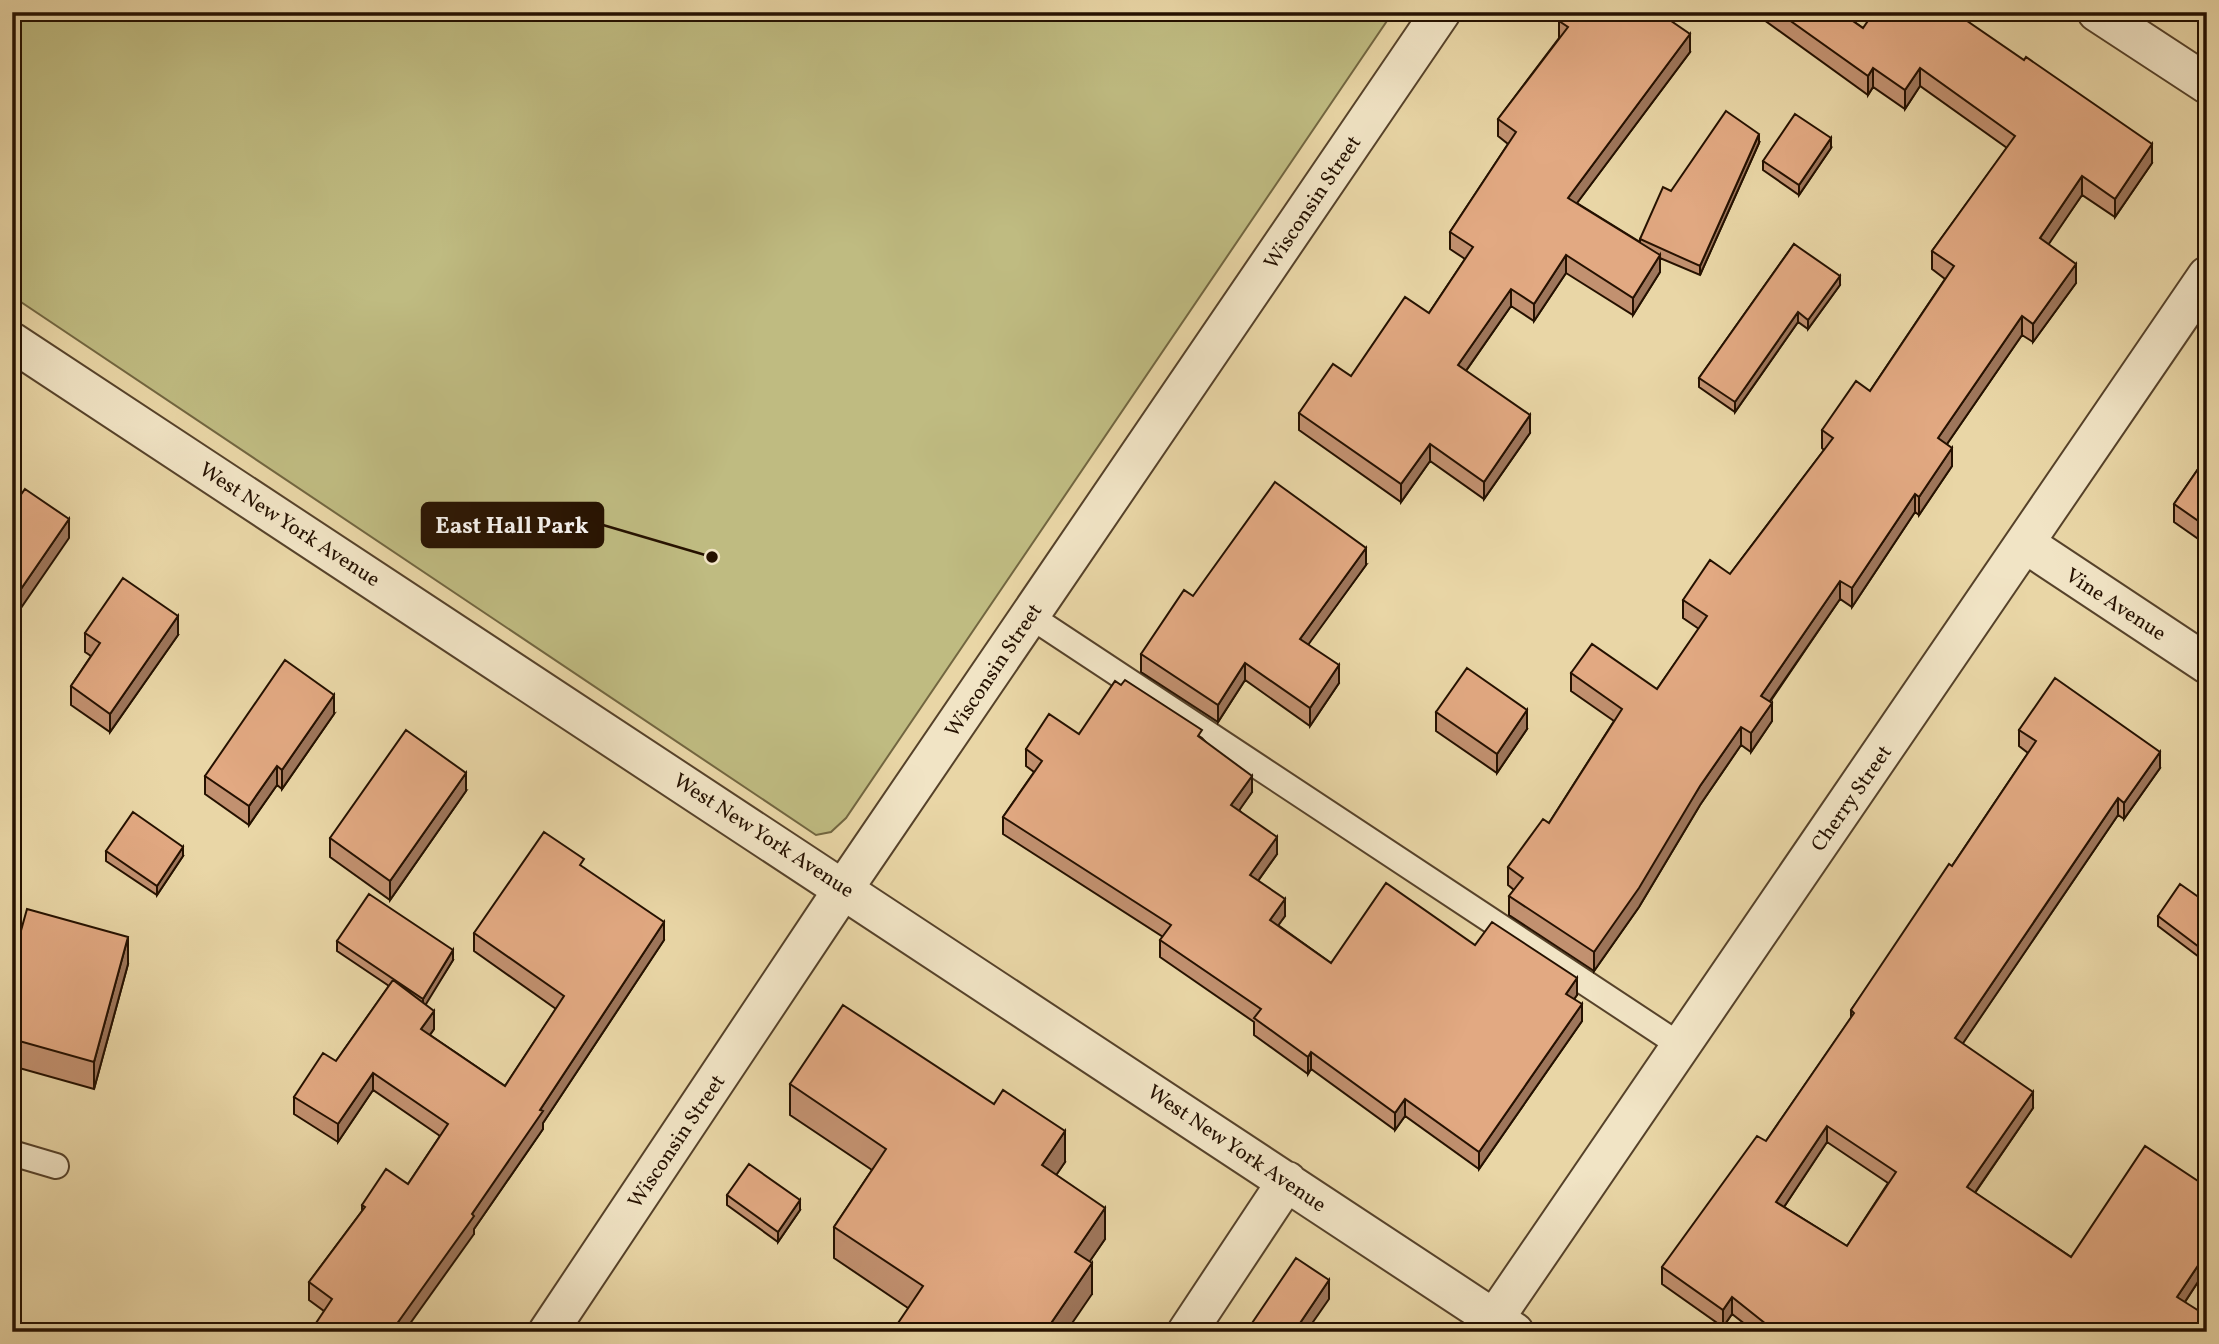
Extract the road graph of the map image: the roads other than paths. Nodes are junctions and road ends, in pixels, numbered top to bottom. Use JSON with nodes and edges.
{"nodes":[{"id":1,"x":1441,"y":12,"type":"edge"},
{"id":2,"x":2097,"y":12,"type":"edge"},
{"id":3,"x":2207,"y":84,"type":"edge"},
{"id":4,"x":2207,"y":276,"type":"edge"},
{"id":5,"x":12,"y":342,"type":"edge"},
{"id":6,"x":2026,"y":544,"type":"junction"},
{"id":7,"x":1030,"y":616,"type":"junction"},
{"id":8,"x":2207,"y":664,"type":"edge"},
{"id":9,"x":844,"y":888,"type":"junction"},
{"id":10,"x":1681,"y":1046,"type":"junction"},
{"id":11,"x":12,"y":1153,"type":"edge"},
{"id":12,"x":56,"y":1166,"type":"dead end"},
{"id":13,"x":1287,"y":1181,"type":"junction"},
{"id":14,"x":1504,"y":1325,"type":"edge"},
{"id":15,"x":548,"y":1332,"type":"edge"},
{"id":16,"x":1187,"y":1332,"type":"edge"}],
"edges":[{"from":1,"to":7,"type":"street","name":"Wisconsin Street"},
{"from":2,"to":3,"type":"street"},
{"from":4,"to":6,"type":"street","name":"Cherry Street"},
{"from":5,"to":9,"type":"street","name":"West New York Avenue"},
{"from":6,"to":8,"type":"street","name":"Vine Avenue"},
{"from":6,"to":10,"type":"street","name":"Cherry Street"},
{"from":7,"to":9,"type":"street","name":"Wisconsin Street"},
{"from":7,"to":10,"type":"lane"},
{"from":9,"to":13,"type":"street","name":"West New York Avenue"},
{"from":9,"to":15,"type":"street","name":"Wisconsin Street"},
{"from":10,"to":14,"type":"street","name":"Cherry Street"},
{"from":11,"to":12,"type":"lane"},
{"from":13,"to":14,"type":"street","name":"West New York Avenue"},
{"from":13,"to":16,"type":"street"}]}
